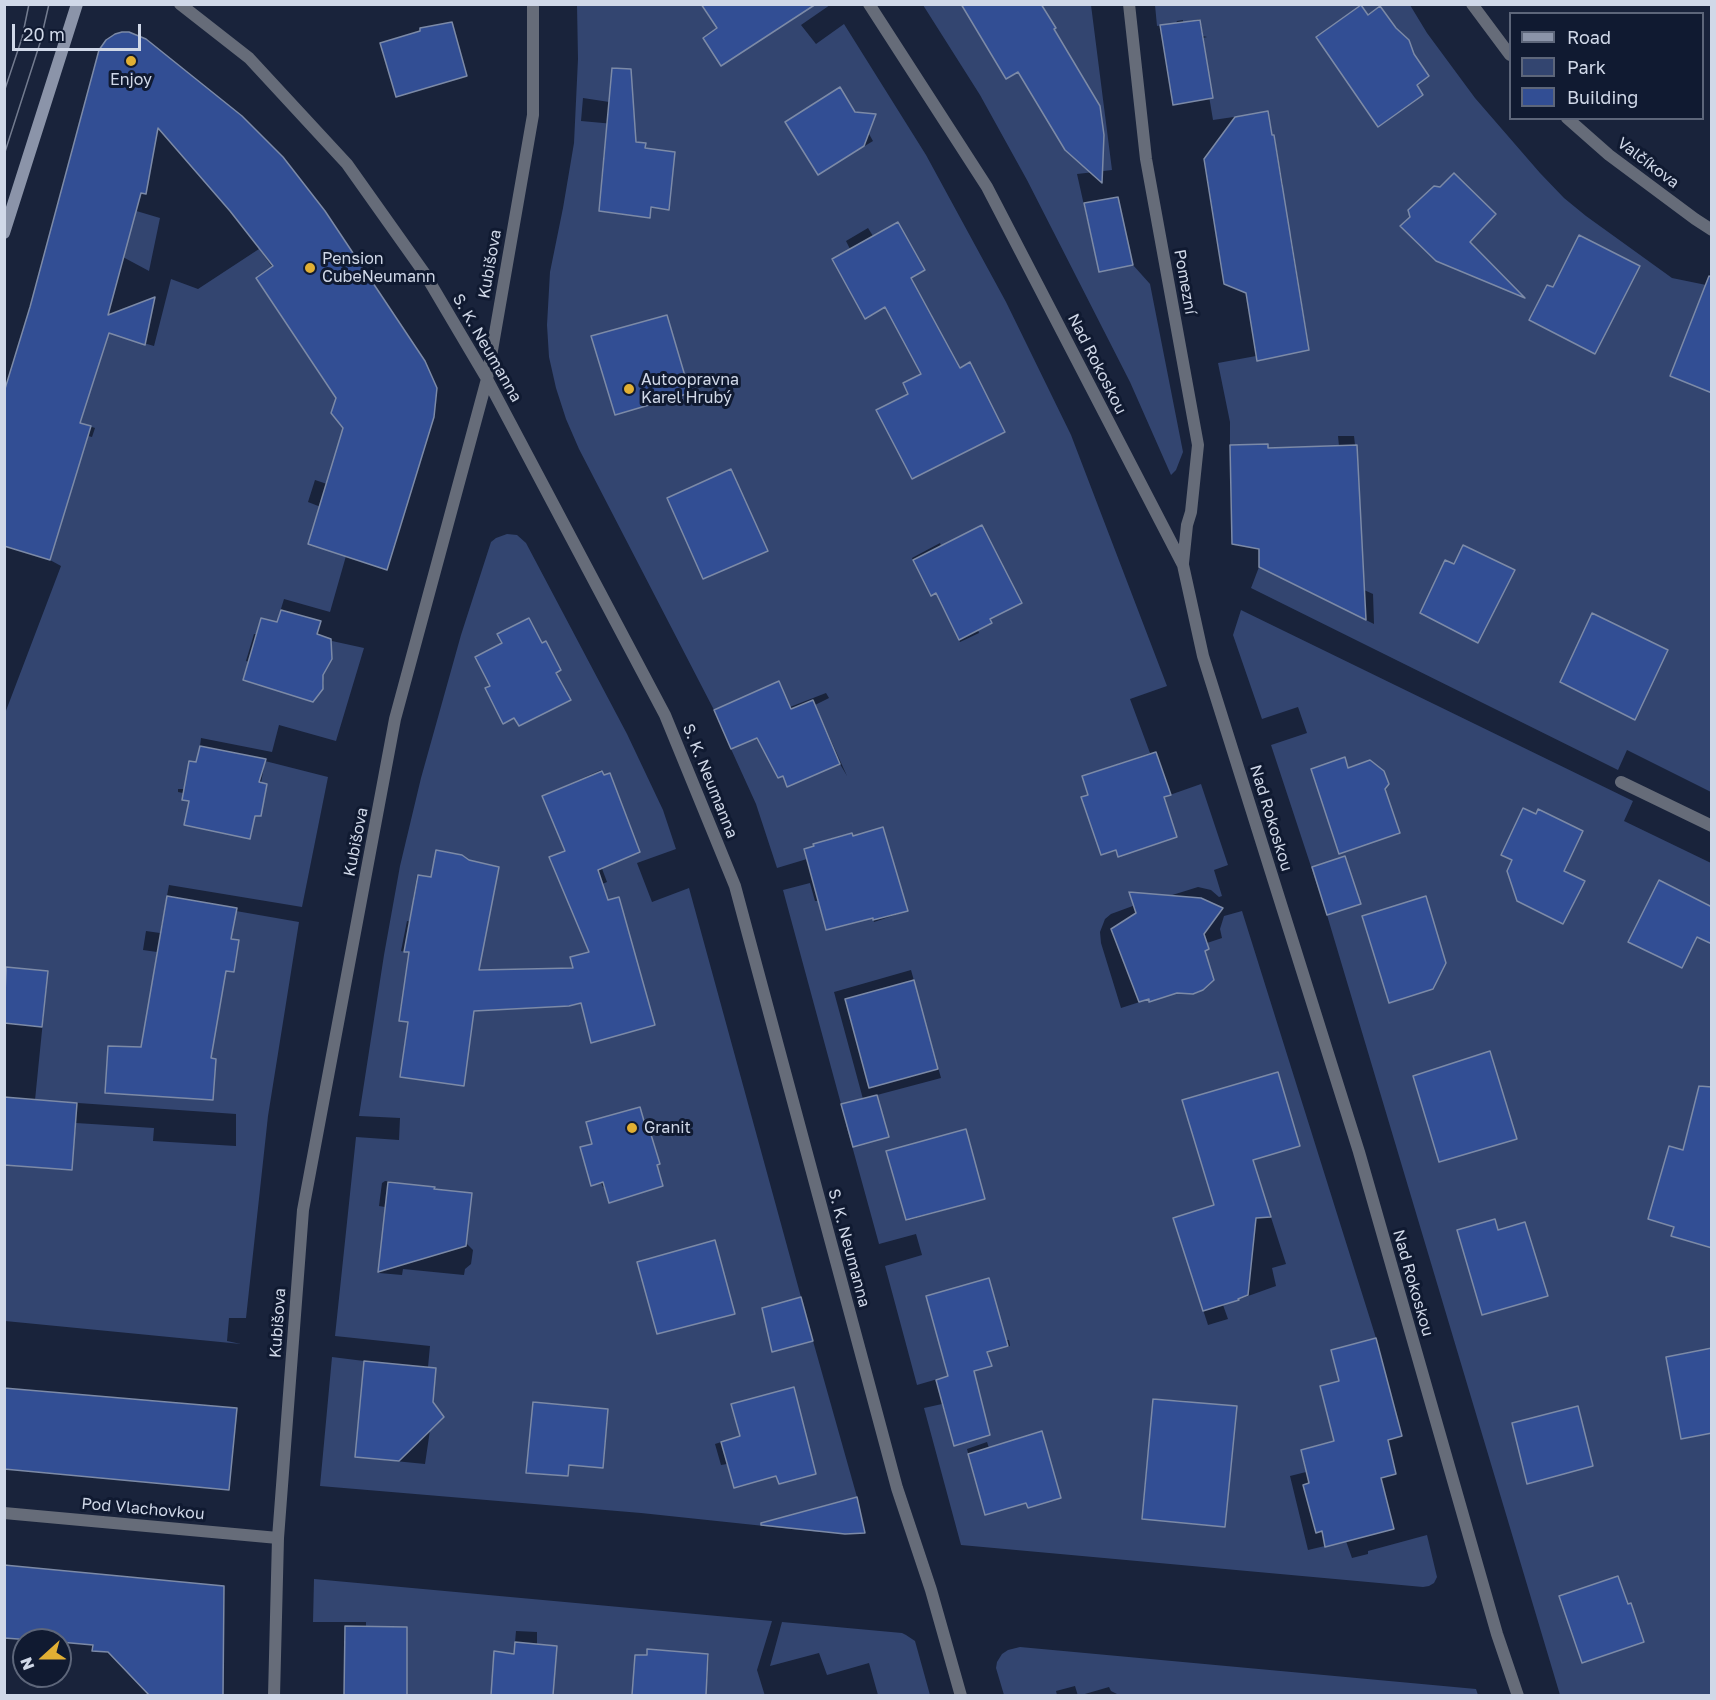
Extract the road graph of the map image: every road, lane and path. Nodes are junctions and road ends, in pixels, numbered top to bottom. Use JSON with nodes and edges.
{"nodes":[{"id":1,"x":77,"y":4,"type":"edge"},
{"id":2,"x":180,"y":4,"type":"edge"},
{"id":3,"x":533,"y":4,"type":"edge"},
{"id":4,"x":869,"y":4,"type":"edge"},
{"id":5,"x":1129,"y":4,"type":"edge"},
{"id":6,"x":1472,"y":4,"type":"edge"},
{"id":7,"x":1509,"y":54,"type":"edge"},
{"id":8,"x":1569,"y":120,"type":"edge"},
{"id":9,"x":1712,"y":230,"type":"edge"},
{"id":10,"x":4,"y":233,"type":"edge"},
{"id":11,"x":487,"y":378,"type":"junction"},
{"id":12,"x":1183,"y":565,"type":"junction"},
{"id":13,"x":1621,"y":782,"type":"dead end"},
{"id":14,"x":1712,"y":826,"type":"edge"},
{"id":15,"x":4,"y":1513,"type":"edge"},
{"id":16,"x":278,"y":1538,"type":"junction"},
{"id":17,"x":274,"y":1695,"type":"edge"},
{"id":18,"x":961,"y":1695,"type":"edge"},
{"id":19,"x":1518,"y":1695,"type":"edge"}],
"edges":[{"from":1,"to":10,"type":"main road"},
{"from":2,"to":11,"type":"street","name":"S. K. Neumanna"},
{"from":3,"to":11,"type":"street","name":"Kubišova"},
{"from":4,"to":12,"type":"street","name":"Nad Rokoskou"},
{"from":5,"to":12,"type":"street","name":"Pomezní"},
{"from":6,"to":7,"type":"street"},
{"from":8,"to":9,"type":"street","name":"Valčíkova"},
{"from":11,"to":16,"type":"street","name":"Kubišova"},
{"from":11,"to":18,"type":"street","name":"S. K. Neumanna"},
{"from":12,"to":19,"type":"street","name":"Nad Rokoskou"},
{"from":13,"to":14,"type":"street"},
{"from":15,"to":16,"type":"street","name":"Pod Vlachovkou"},
{"from":16,"to":17,"type":"street","name":"Kubišova"}]}
